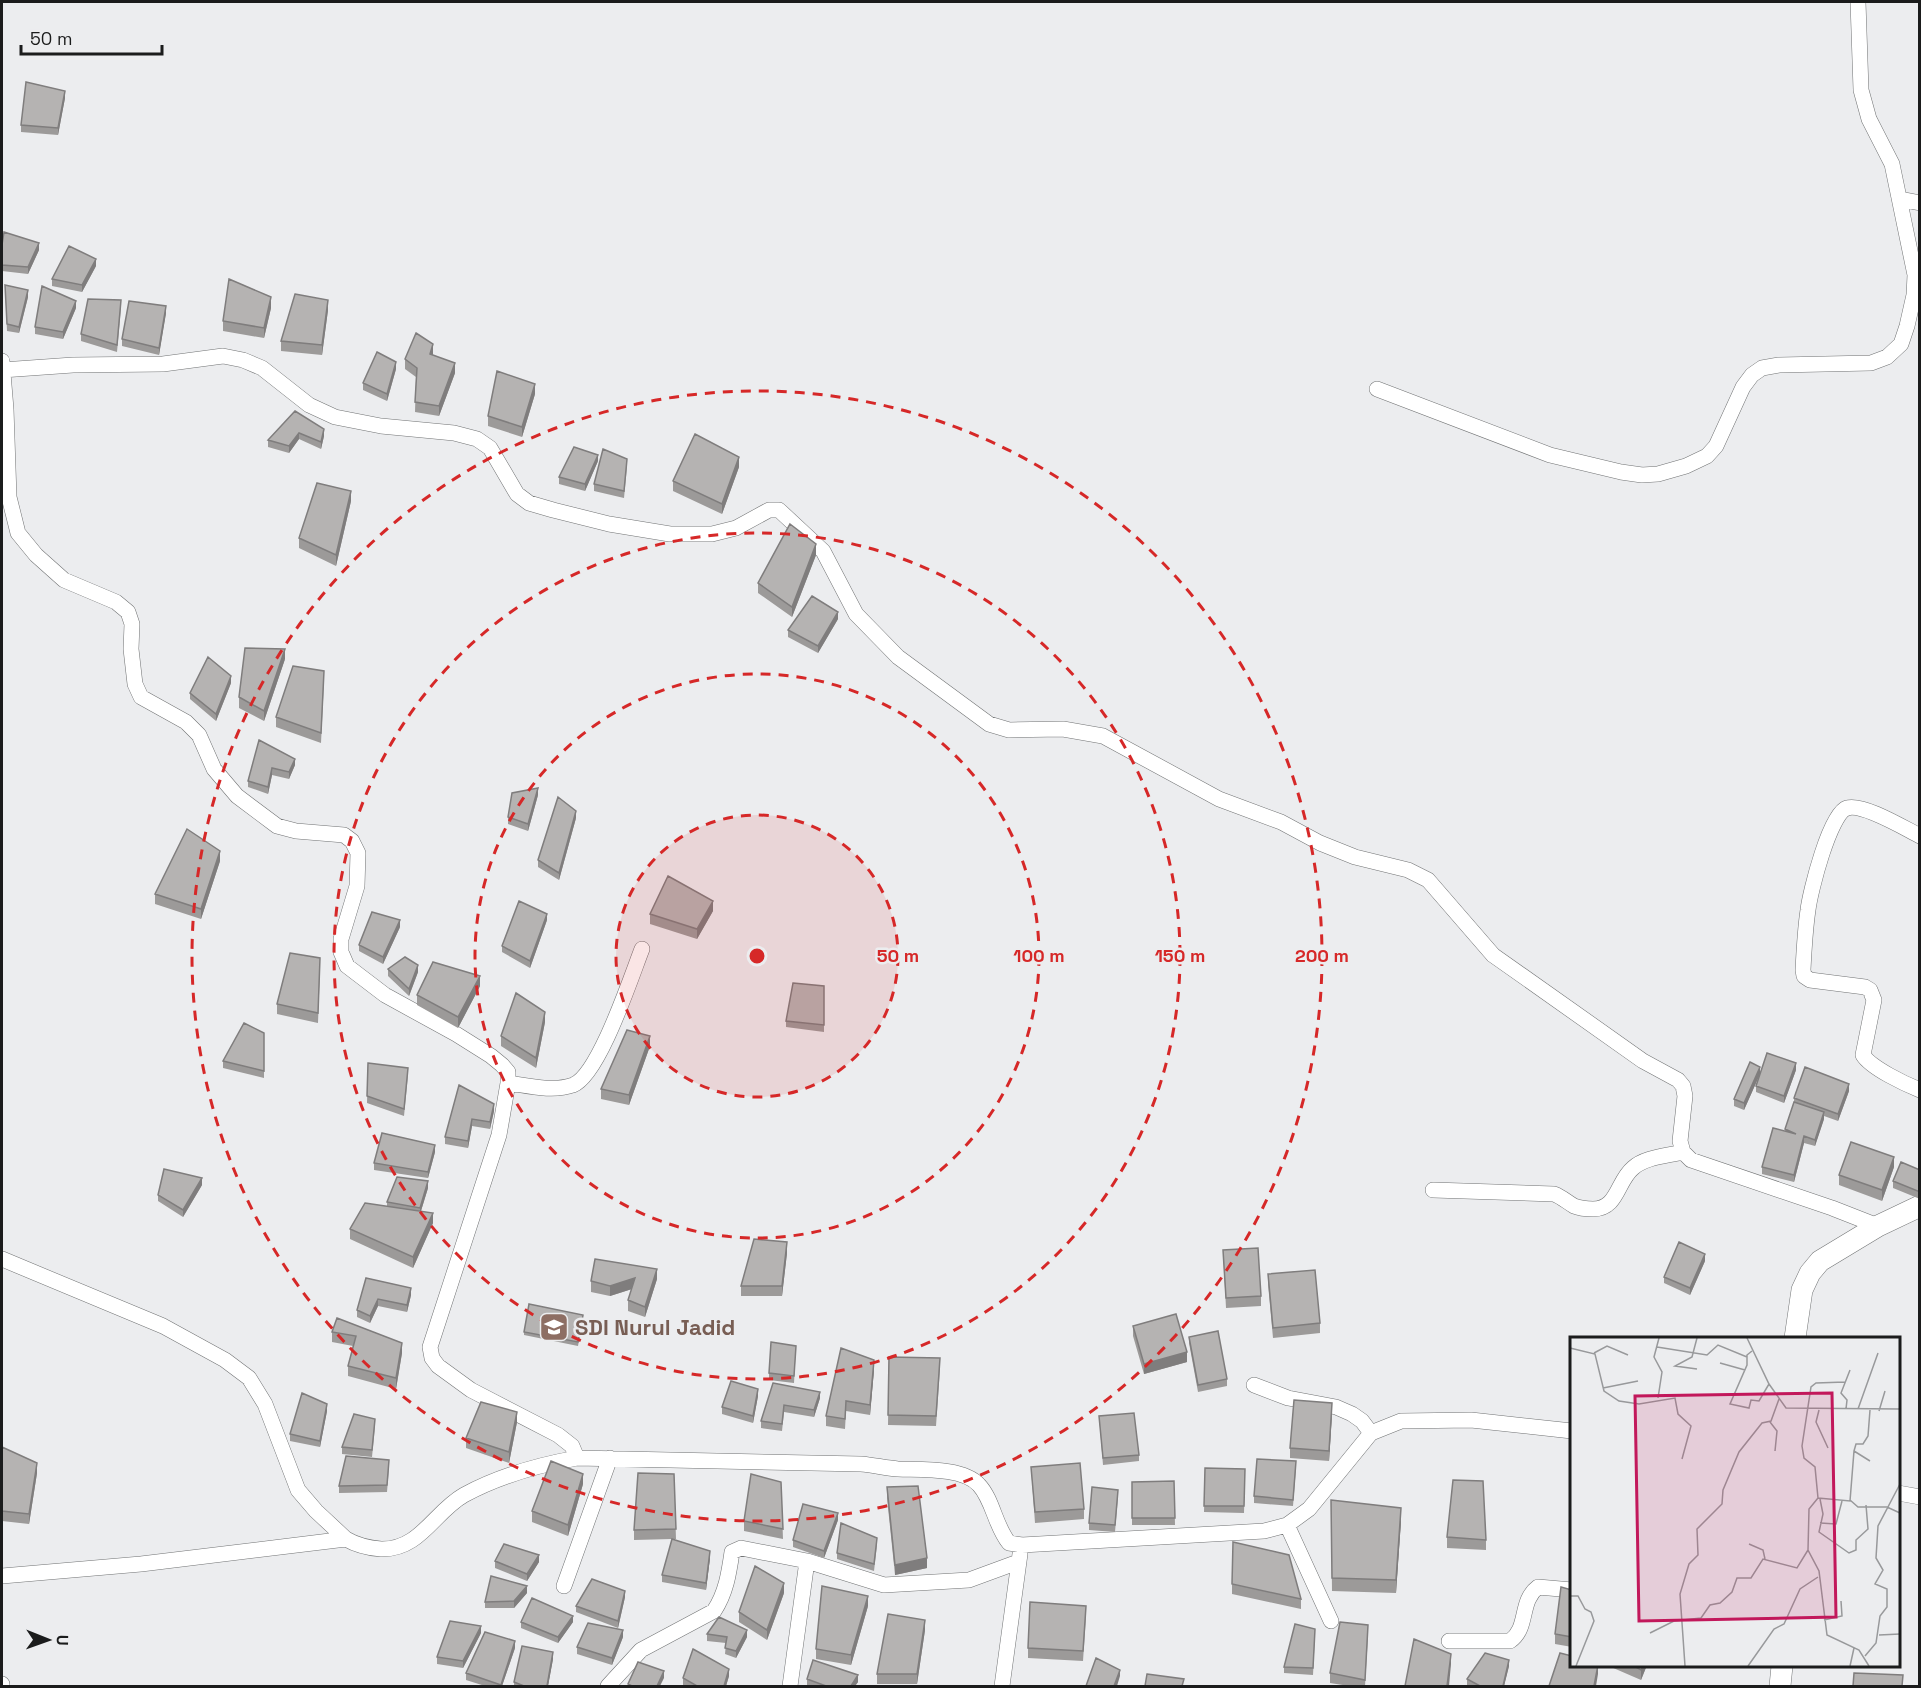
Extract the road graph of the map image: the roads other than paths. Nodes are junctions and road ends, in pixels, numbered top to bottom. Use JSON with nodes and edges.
{"nodes":[{"id":1,"x":1858,"y":2,"type":"edge"},
{"id":2,"x":1900,"y":199,"type":"junction"},
{"id":3,"x":1920,"y":203,"type":"edge"},
{"id":4,"x":1917,"y":274,"type":"edge"},
{"id":5,"x":2,"y":367,"type":"edge"},
{"id":6,"x":1377,"y":389,"type":"dead end"},
{"id":7,"x":1920,"y":836,"type":"edge"},
{"id":8,"x":642,"y":949,"type":"dead end"},
{"id":9,"x":508,"y":1083,"type":"junction"},
{"id":10,"x":1920,"y":1090,"type":"edge"},
{"id":11,"x":1683,"y":1152,"type":"junction"},
{"id":12,"x":1433,"y":1190,"type":"dead end"},
{"id":13,"x":1920,"y":1206,"type":"edge"},
{"id":14,"x":1878,"y":1226,"type":"junction"},
{"id":15,"x":2,"y":1259,"type":"edge"},
{"id":16,"x":1795,"y":1337,"type":"edge"},
{"id":17,"x":1254,"y":1385,"type":"dead end"},
{"id":18,"x":1570,"y":1431,"type":"edge"},
{"id":19,"x":1371,"y":1433,"type":"junction"},
{"id":20,"x":577,"y":1458,"type":"junction"},
{"id":21,"x":610,"y":1458,"type":"junction"},
{"id":22,"x":1900,"y":1492,"type":"edge"},
{"id":23,"x":1920,"y":1497,"type":"edge"},
{"id":24,"x":1287,"y":1525,"type":"junction"},
{"id":25,"x":346,"y":1539,"type":"junction"},
{"id":26,"x":1022,"y":1545,"type":"junction"},
{"id":27,"x":807,"y":1561,"type":"junction"},
{"id":28,"x":1018,"y":1562,"type":"junction"},
{"id":29,"x":2,"y":1576,"type":"edge"},
{"id":30,"x":564,"y":1586,"type":"dead end"},
{"id":31,"x":1570,"y":1590,"type":"edge"},
{"id":32,"x":1331,"y":1621,"type":"dead end"},
{"id":33,"x":1449,"y":1641,"type":"dead end"},
{"id":34,"x":1782,"y":1667,"type":"edge"},
{"id":35,"x":608,"y":1686,"type":"edge"},
{"id":36,"x":790,"y":1686,"type":"edge"},
{"id":37,"x":1002,"y":1686,"type":"edge"},
{"id":38,"x":1780,"y":1686,"type":"edge"}],
"edges":[{"from":1,"to":2,"type":"street"},
{"from":2,"to":3,"type":"street"},
{"from":2,"to":4,"type":"street"},
{"from":4,"to":6,"type":"street"},
{"from":5,"to":9,"type":"street"},
{"from":5,"to":11,"type":"street"},
{"from":7,"to":10,"type":"street"},
{"from":8,"to":9,"type":"street"},
{"from":9,"to":20,"type":"street"},
{"from":11,"to":12,"type":"street"},
{"from":11,"to":14,"type":"street"},
{"from":13,"to":14,"type":"street"},
{"from":14,"to":16,"type":"street"},
{"from":15,"to":25,"type":"street"},
{"from":17,"to":19,"type":"street"},
{"from":18,"to":19,"type":"street"},
{"from":19,"to":24,"type":"street"},
{"from":20,"to":21,"type":"street"},
{"from":20,"to":25,"type":"street"},
{"from":21,"to":26,"type":"street"},
{"from":21,"to":30,"type":"street"},
{"from":22,"to":23,"type":"street"},
{"from":24,"to":26,"type":"street"},
{"from":24,"to":32,"type":"street"},
{"from":25,"to":29,"type":"street"},
{"from":26,"to":28,"type":"street"},
{"from":27,"to":28,"type":"street"},
{"from":27,"to":35,"type":"street"},
{"from":27,"to":36,"type":"street"},
{"from":28,"to":37,"type":"street"},
{"from":31,"to":33,"type":"street"},
{"from":34,"to":38,"type":"street"}]}
